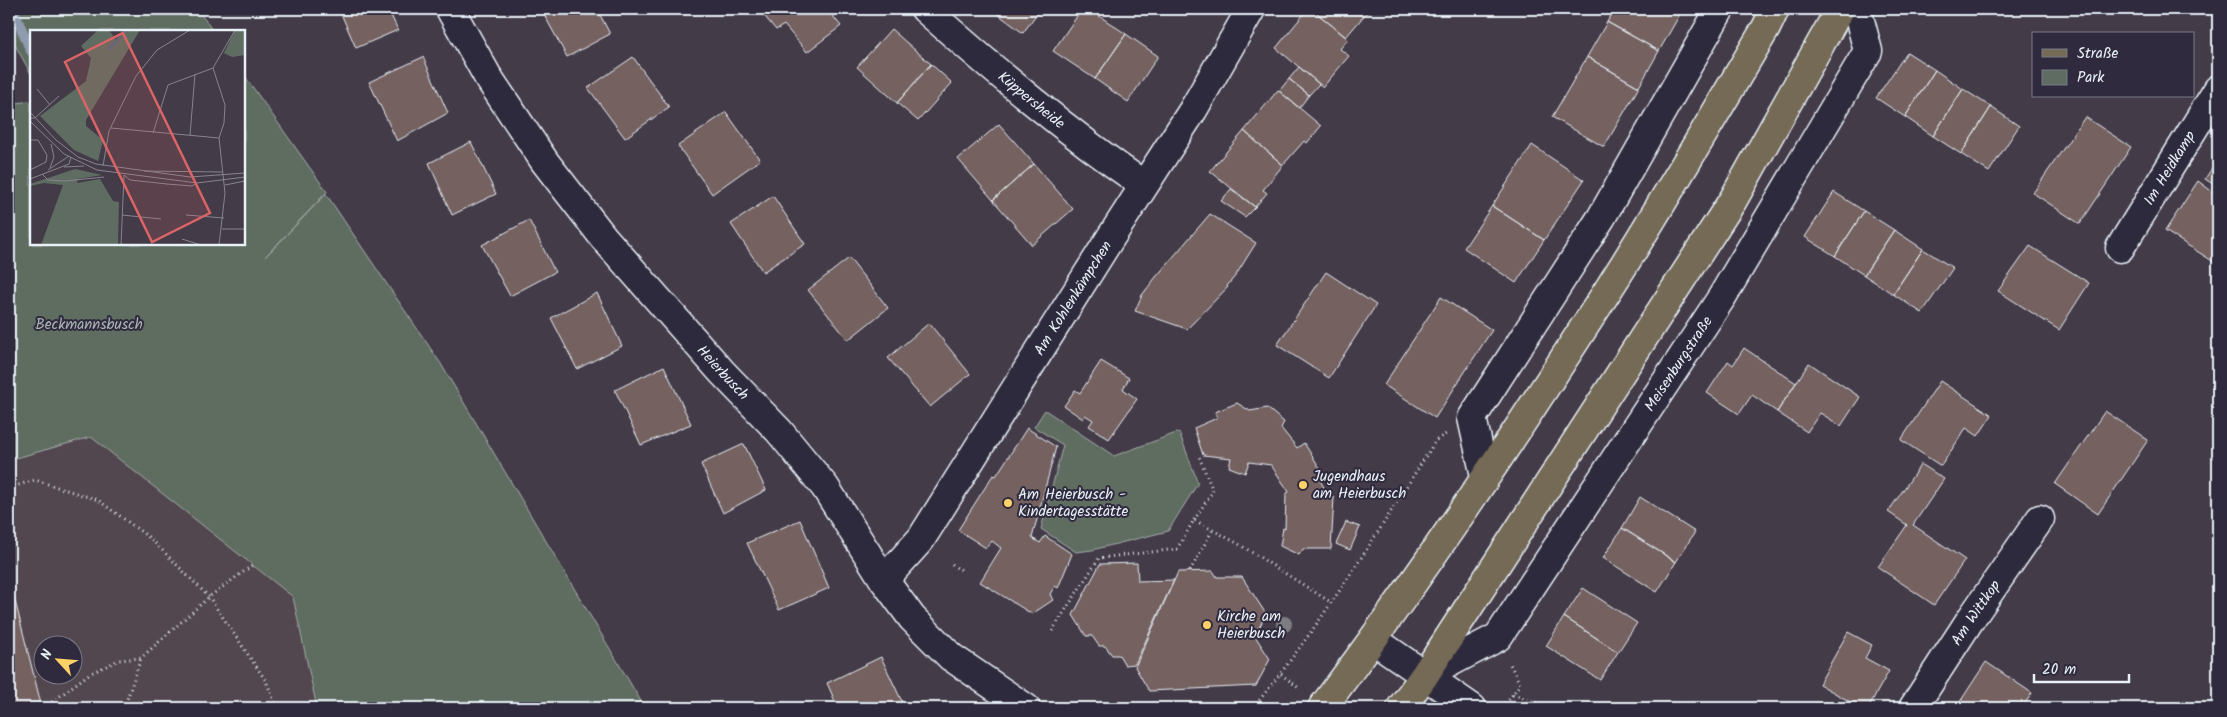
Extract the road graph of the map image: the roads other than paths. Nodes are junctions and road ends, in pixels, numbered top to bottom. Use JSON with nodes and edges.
{"nodes":[{"id":1,"x":450,"y":9,"type":"edge"},
{"id":2,"x":925,"y":9,"type":"edge"},
{"id":3,"x":1251,"y":9,"type":"edge"},
{"id":4,"x":1720,"y":9,"type":"edge"},
{"id":5,"x":1775,"y":9,"type":"edge"},
{"id":6,"x":1840,"y":9,"type":"edge"},
{"id":7,"x":1857,"y":9,"type":"edge"},
{"id":8,"x":2218,"y":89,"type":"edge"},
{"id":9,"x":1144,"y":185,"type":"junction"},
{"id":10,"x":2120,"y":248,"type":"dead end"},
{"id":11,"x":1485,"y":476,"type":"junction"},
{"id":12,"x":2040,"y":519,"type":"dead end"},
{"id":13,"x":884,"y":580,"type":"junction"},
{"id":14,"x":1374,"y":640,"type":"junction"},
{"id":15,"x":1424,"y":676,"type":"junction"},
{"id":16,"x":1026,"y":708,"type":"edge"},
{"id":17,"x":1322,"y":708,"type":"edge"},
{"id":18,"x":1402,"y":708,"type":"edge"},
{"id":19,"x":1472,"y":708,"type":"edge"},
{"id":20,"x":1913,"y":708,"type":"edge"}],
"edges":[{"from":1,"to":13,"type":"street","name":"Heierbusch"},
{"from":2,"to":9,"type":"street","name":"Küppersheide"},
{"from":3,"to":9,"type":"street","name":"Am Kohlenkämpchen"},
{"from":4,"to":11,"type":"street"},
{"from":5,"to":11,"type":"main road"},
{"from":6,"to":15,"type":"main road","name":"Meisenburgstraße"},
{"from":7,"to":15,"type":"street","name":"Meisenburgstraße"},
{"from":8,"to":10,"type":"street","name":"Im Heidkamp"},
{"from":9,"to":13,"type":"street","name":"Am Kohlenkämpchen"},
{"from":11,"to":14,"type":"main road"},
{"from":12,"to":20,"type":"street","name":"Am Wittkop"},
{"from":13,"to":16,"type":"street","name":"Heierbusch"},
{"from":14,"to":15,"type":"street"},
{"from":14,"to":17,"type":"main road"},
{"from":15,"to":18,"type":"main road","name":"Meisenburgstraße"},
{"from":15,"to":19,"type":"street"}]}
